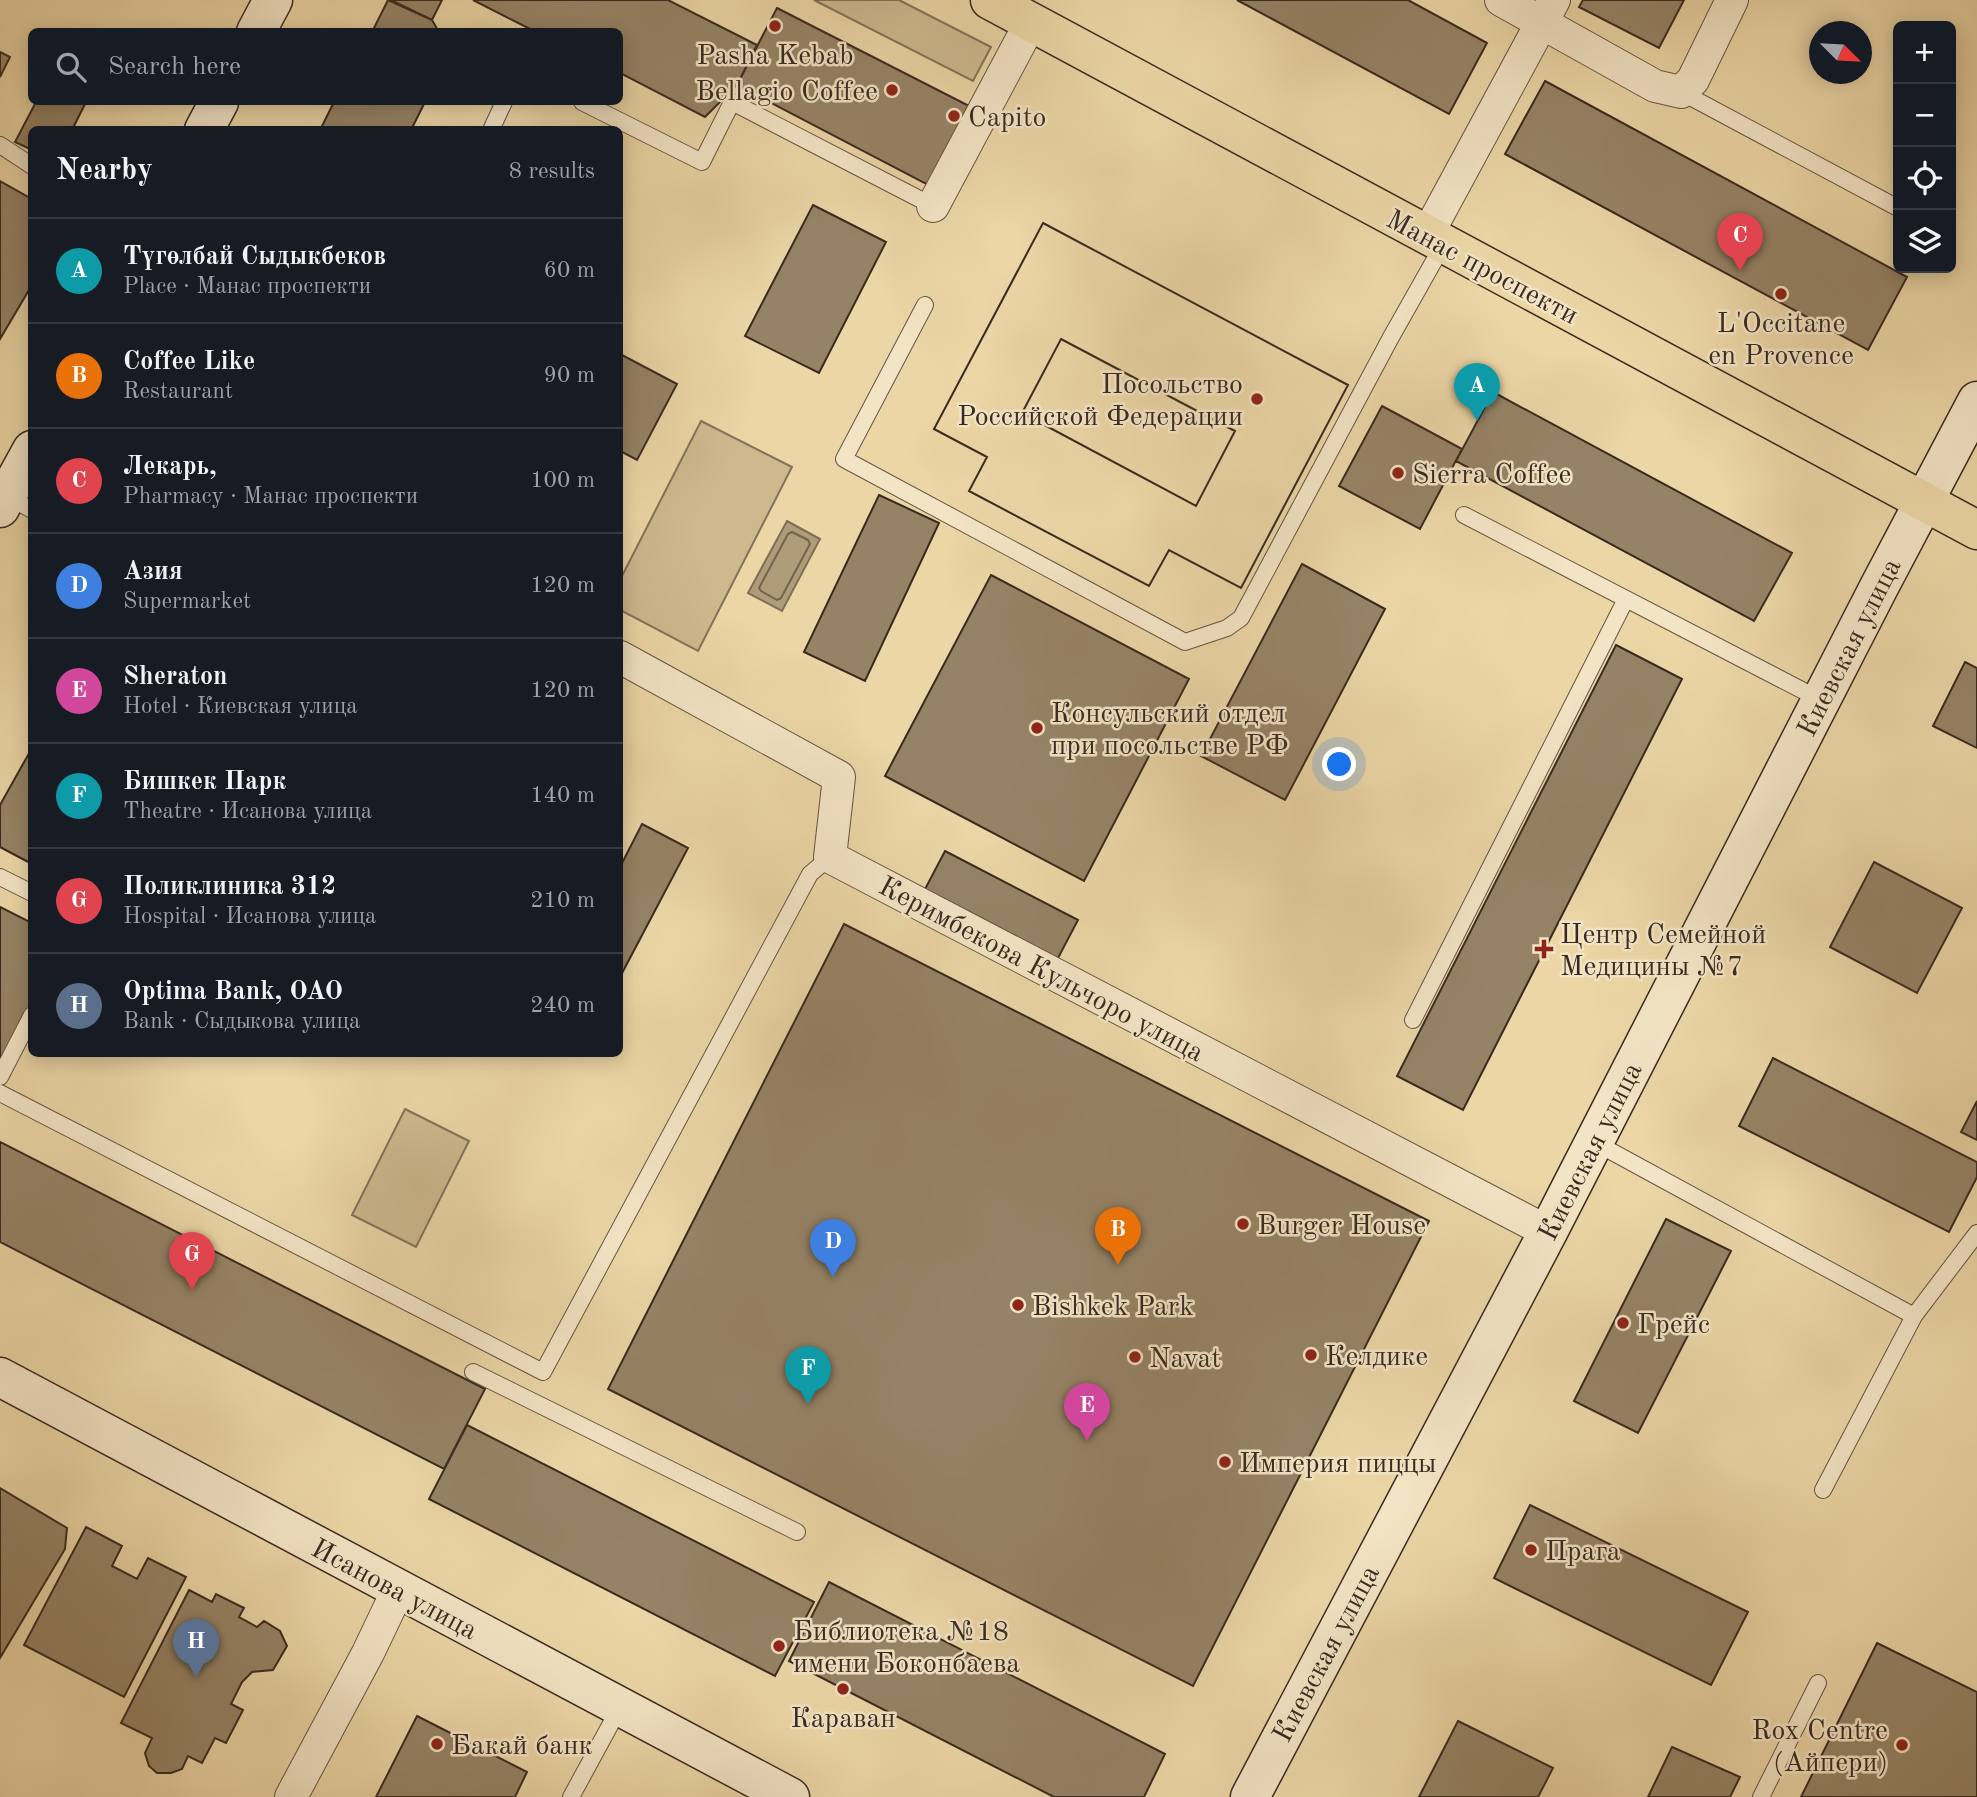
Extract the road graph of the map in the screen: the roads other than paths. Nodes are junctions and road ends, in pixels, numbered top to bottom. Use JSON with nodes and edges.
{"nodes":[{"id":1,"x":273,"y":0,"type":"edge"},
{"id":2,"x":990,"y":0,"type":"edge"},
{"id":3,"x":1501,"y":0,"type":"edge"},
{"id":4,"x":1732,"y":0,"type":"edge"},
{"id":5,"x":1548,"y":11,"type":"edge"},
{"id":6,"x":1031,"y":22,"type":"junction"},
{"id":7,"x":258,"y":28,"type":"edge"},
{"id":8,"x":1681,"y":92,"type":"junction"},
{"id":9,"x":217,"y":105,"type":"edge"},
{"id":10,"x":503,"y":105,"type":"edge"},
{"id":11,"x":588,"y":105,"type":"edge"},
{"id":12,"x":206,"y":126,"type":"edge"},
{"id":13,"x":493,"y":126,"type":"edge"},
{"id":14,"x":0,"y":145,"type":"edge"},
{"id":15,"x":28,"y":163,"type":"edge"},
{"id":16,"x":1893,"y":205,"type":"edge"},
{"id":17,"x":933,"y":206,"type":"joint"},
{"id":18,"x":1435,"y":240,"type":"junction"},
{"id":19,"x":925,"y":304,"type":"dead end"},
{"id":20,"x":1977,"y":401,"type":"edge"},
{"id":21,"x":28,"y":462,"type":"edge"},
{"id":22,"x":1924,"y":503,"type":"junction"},
{"id":23,"x":13,"y":505,"type":"edge"},
{"id":24,"x":1464,"y":515,"type":"dead end"},
{"id":25,"x":1977,"y":530,"type":"edge"},
{"id":26,"x":1626,"y":599,"type":"junction"},
{"id":27,"x":623,"y":659,"type":"edge"},
{"id":28,"x":1821,"y":700,"type":"junction"},
{"id":29,"x":830,"y":857,"type":"junction"},
{"id":30,"x":0,"y":877,"type":"edge"},
{"id":31,"x":28,"y":891,"type":"edge"},
{"id":32,"x":1413,"y":1020,"type":"dead end"},
{"id":33,"x":28,"y":1022,"type":"edge"},
{"id":34,"x":0,"y":1077,"type":"edge"},
{"id":35,"x":0,"y":1093,"type":"edge"},
{"id":36,"x":1594,"y":1142,"type":"junction"},
{"id":37,"x":1548,"y":1232,"type":"junction"},
{"id":38,"x":1977,"y":1233,"type":"edge"},
{"id":39,"x":1914,"y":1316,"type":"junction"},
{"id":40,"x":473,"y":1372,"type":"dead end"},
{"id":41,"x":0,"y":1377,"type":"edge"},
{"id":42,"x":1823,"y":1490,"type":"dead end"},
{"id":43,"x":797,"y":1532,"type":"dead end"},
{"id":44,"x":398,"y":1590,"type":"junction"},
{"id":45,"x":1818,"y":1683,"type":"dead end"},
{"id":46,"x":620,"y":1707,"type":"junction"},
{"id":47,"x":291,"y":1797,"type":"edge"},
{"id":48,"x":571,"y":1797,"type":"edge"},
{"id":49,"x":790,"y":1797,"type":"edge"},
{"id":50,"x":1250,"y":1797,"type":"edge"},
{"id":51,"x":1761,"y":1797,"type":"edge"}],
"edges":[{"from":1,"to":7,"type":"main road"},
{"from":2,"to":6,"type":"main road","name":"Манас проспекти"},
{"from":3,"to":5,"type":"street"},
{"from":4,"to":8,"type":"street"},
{"from":5,"to":8,"type":"street"},
{"from":5,"to":18,"type":"street"},
{"from":6,"to":17,"type":"street"},
{"from":6,"to":18,"type":"main road","name":"Манас проспекти"},
{"from":8,"to":16,"type":"lane"},
{"from":9,"to":12,"type":"main road"},
{"from":10,"to":13,"type":"lane"},
{"from":11,"to":17,"type":"lane"},
{"from":14,"to":15,"type":"lane"},
{"from":18,"to":19,"type":"lane"},
{"from":18,"to":22,"type":"main road","name":"Манас проспекти"},
{"from":20,"to":22,"type":"main road","name":"Киевская улица"},
{"from":21,"to":23,"type":"main road"},
{"from":22,"to":25,"type":"main road","name":"Манас проспекти"},
{"from":22,"to":28,"type":"main road","name":"Киевская улица"},
{"from":24,"to":26,"type":"lane"},
{"from":26,"to":28,"type":"lane"},
{"from":26,"to":32,"type":"lane"},
{"from":27,"to":29,"type":"street"},
{"from":28,"to":36,"type":"main road","name":"Киевская улица"},
{"from":29,"to":35,"type":"lane"},
{"from":29,"to":37,"type":"street","name":"Керимбекова Кульчоро улица"},
{"from":30,"to":31,"type":"lane"},
{"from":33,"to":34,"type":"lane"},
{"from":36,"to":37,"type":"main road","name":"Киевская улица"},
{"from":36,"to":39,"type":"lane"},
{"from":37,"to":50,"type":"main road","name":"Киевская улица"},
{"from":38,"to":39,"type":"lane"},
{"from":39,"to":42,"type":"lane"},
{"from":40,"to":43,"type":"lane"},
{"from":41,"to":44,"type":"main road","name":"Исанова улица"},
{"from":44,"to":46,"type":"main road","name":"Исанова улица"},
{"from":44,"to":47,"type":"street"},
{"from":45,"to":51,"type":"lane"},
{"from":46,"to":48,"type":"lane"},
{"from":46,"to":49,"type":"main road","name":"Исанова улица"}]}
